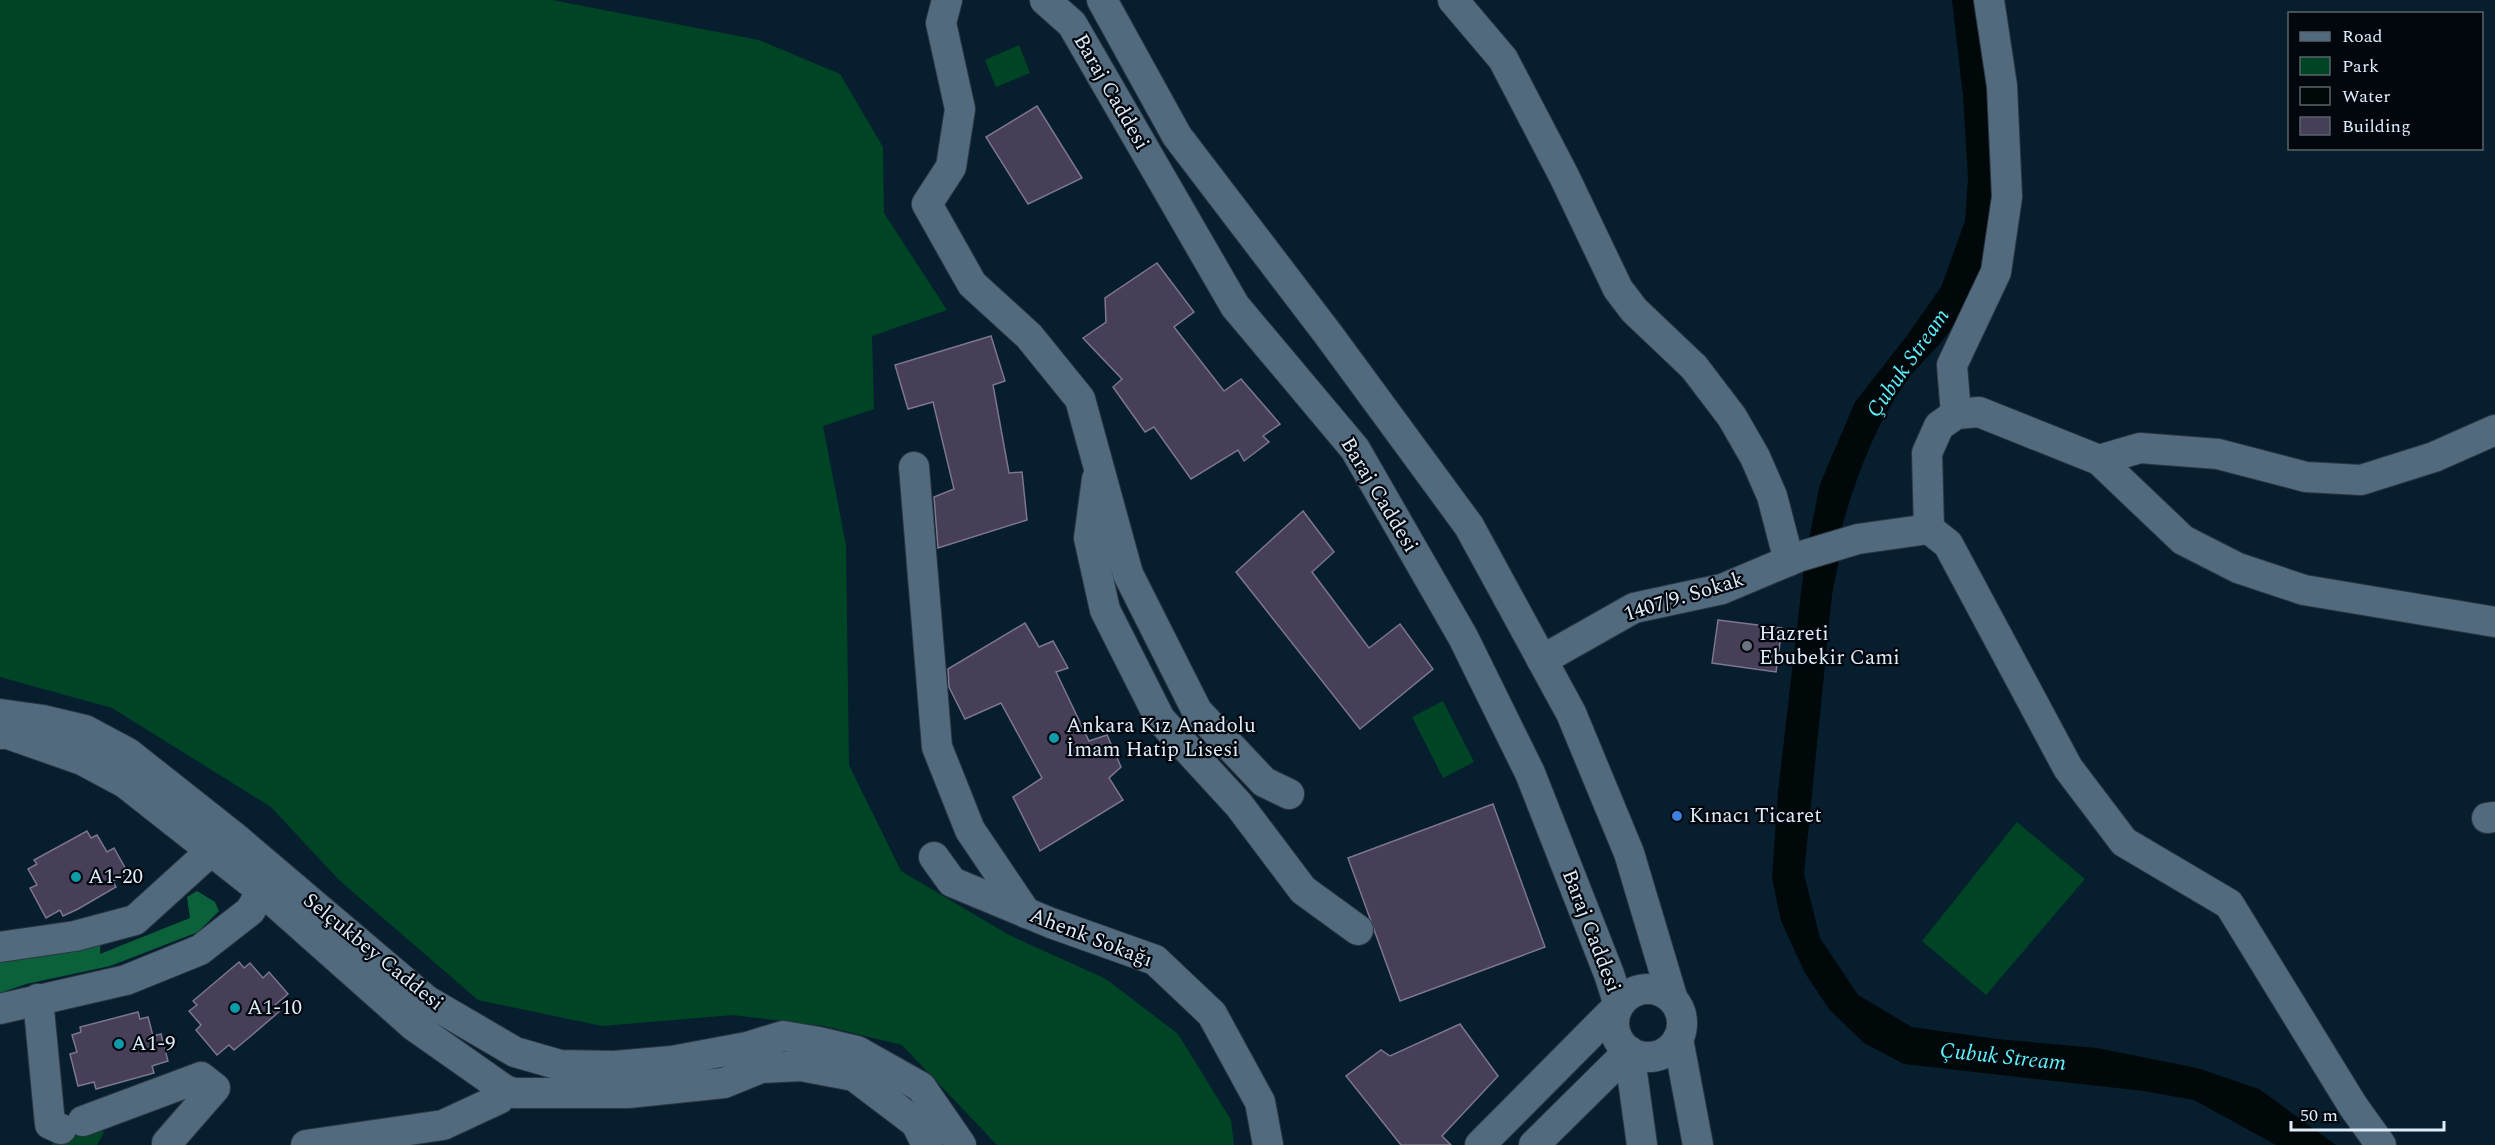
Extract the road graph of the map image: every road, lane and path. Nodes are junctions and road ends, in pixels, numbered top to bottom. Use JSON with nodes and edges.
{"nodes":[{"id":1,"x":947,"y":0,"type":"edge"},
{"id":2,"x":1045,"y":0,"type":"edge"},
{"id":3,"x":1102,"y":0,"type":"edge"},
{"id":4,"x":1453,"y":0,"type":"edge"},
{"id":5,"x":1989,"y":0,"type":"edge"},
{"id":6,"x":1956,"y":414,"type":"junction"},
{"id":7,"x":2495,"y":430,"type":"edge"},
{"id":8,"x":2099,"y":460,"type":"junction"},
{"id":9,"x":914,"y":467,"type":"dead end"},
{"id":10,"x":1099,"y":467,"type":"junction"},
{"id":11,"x":1929,"y":529,"type":"junction"},
{"id":12,"x":1793,"y":559,"type":"junction"},
{"id":13,"x":2495,"y":622,"type":"edge"},
{"id":14,"x":1542,"y":660,"type":"junction"},
{"id":15,"x":0,"y":714,"type":"edge"},
{"id":16,"x":0,"y":734,"type":"edge"},
{"id":17,"x":1289,"y":794,"type":"dead end"},
{"id":18,"x":211,"y":851,"type":"junction"},
{"id":19,"x":934,"y":857,"type":"dead end"},
{"id":20,"x":262,"y":891,"type":"junction"},
{"id":21,"x":1026,"y":913,"type":"junction"},
{"id":22,"x":1358,"y":930,"type":"dead end"},
{"id":23,"x":0,"y":948,"type":"edge"},
{"id":24,"x":38,"y":999,"type":"junction"},
{"id":25,"x":1673,"y":1000,"type":"junction"},
{"id":26,"x":1619,"y":1005,"type":"junction"},
{"id":27,"x":0,"y":1009,"type":"edge"},
{"id":28,"x":1678,"y":1039,"type":"junction"},
{"id":29,"x":1629,"y":1051,"type":"junction"},
{"id":30,"x":506,"y":1090,"type":"junction"},
{"id":31,"x":167,"y":1145,"type":"edge"},
{"id":32,"x":306,"y":1145,"type":"edge"},
{"id":33,"x":927,"y":1145,"type":"edge"},
{"id":34,"x":961,"y":1145,"type":"edge"},
{"id":35,"x":1268,"y":1145,"type":"edge"},
{"id":36,"x":1480,"y":1145,"type":"edge"},
{"id":37,"x":1534,"y":1145,"type":"edge"},
{"id":38,"x":1642,"y":1145,"type":"edge"},
{"id":39,"x":1698,"y":1145,"type":"edge"},
{"id":40,"x":2381,"y":1145,"type":"edge"}],
"edges":[{"from":1,"to":10,"type":"street"},
{"from":2,"to":26,"type":"street","name":"Baraj Caddesi"},
{"from":3,"to":14,"type":"street","name":"Baraj Caddesi"},
{"from":4,"to":12,"type":"street"},
{"from":5,"to":6,"type":"street"},
{"from":6,"to":8,"type":"street"},
{"from":6,"to":11,"type":"street"},
{"from":7,"to":8,"type":"street"},
{"from":8,"to":13,"type":"street"},
{"from":9,"to":21,"type":"street"},
{"from":10,"to":17,"type":"street"},
{"from":10,"to":22,"type":"street"},
{"from":11,"to":12,"type":"street","name":"1407/9. Sokak"},
{"from":11,"to":40,"type":"street"},
{"from":12,"to":14,"type":"street","name":"1407/9. Sokak"},
{"from":14,"to":25,"type":"street","name":"Baraj Caddesi"},
{"from":15,"to":34,"type":"street","name":"Selçukbey Caddesi"},
{"from":16,"to":18,"type":"street","name":"Selçukbey Caddesi"},
{"from":18,"to":20,"type":"street","name":"Selçukbey Caddesi"},
{"from":18,"to":23,"type":"street"},
{"from":19,"to":21,"type":"street","name":"Ahenk Sokağı"},
{"from":20,"to":24,"type":"street"},
{"from":20,"to":30,"type":"street","name":"Selçukbey Caddesi"},
{"from":21,"to":35,"type":"street","name":"Ahenk Sokağı"},
{"from":24,"to":27,"type":"street"},
{"from":24,"to":31,"type":"street"},
{"from":25,"to":26,"type":"street"},
{"from":25,"to":28,"type":"street"},
{"from":26,"to":29,"type":"street"},
{"from":26,"to":36,"type":"street"},
{"from":28,"to":29,"type":"street"},
{"from":28,"to":39,"type":"street"},
{"from":29,"to":37,"type":"street"},
{"from":29,"to":38,"type":"street"},
{"from":30,"to":32,"type":"street"},
{"from":30,"to":33,"type":"street"}]}
